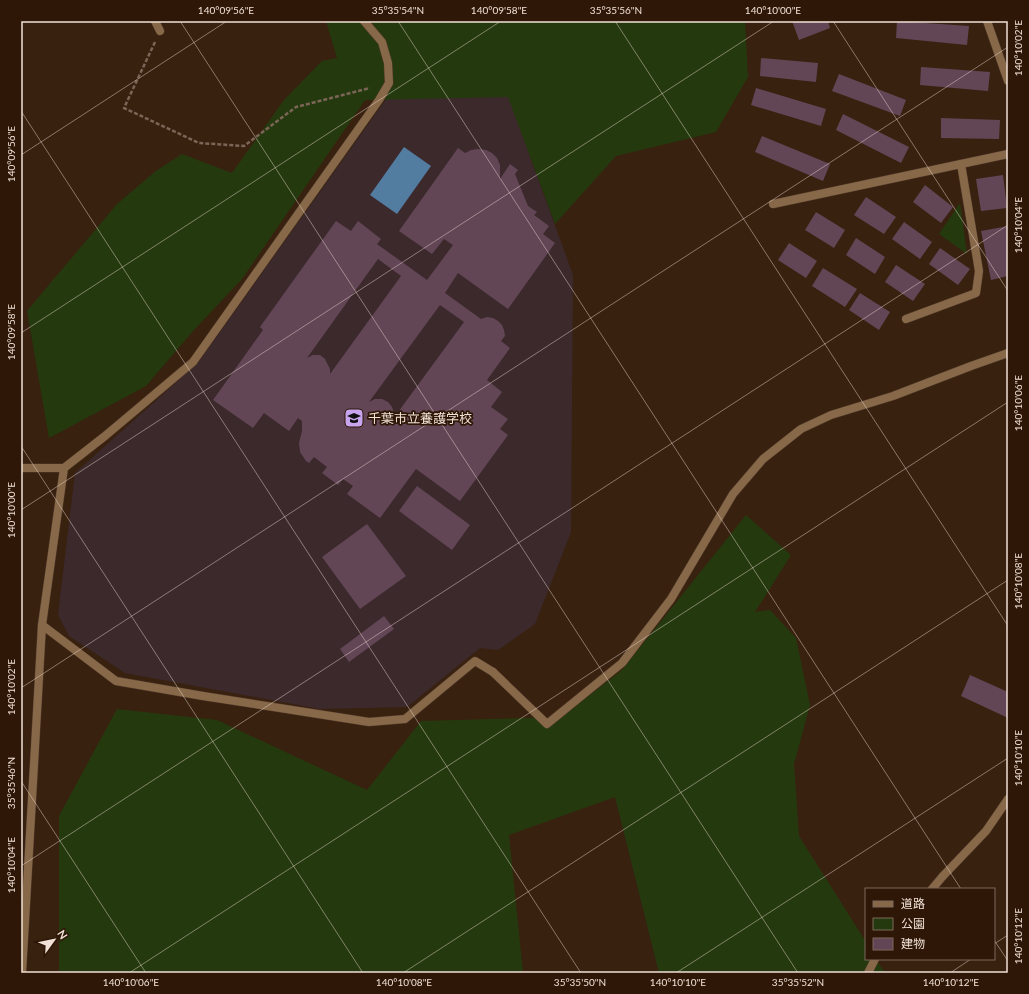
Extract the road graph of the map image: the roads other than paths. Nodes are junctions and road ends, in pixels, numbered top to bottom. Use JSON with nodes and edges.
{"nodes":[{"id":1,"x":155,"y":21,"type":"edge"},
{"id":2,"x":364,"y":21,"type":"edge"},
{"id":3,"x":987,"y":21,"type":"edge"},
{"id":4,"x":160,"y":31,"type":"road end"},
{"id":5,"x":1008,"y":81,"type":"edge"},
{"id":6,"x":1008,"y":154,"type":"edge"},
{"id":7,"x":961,"y":164,"type":"junction"},
{"id":8,"x":773,"y":204,"type":"dead end"},
{"id":9,"x":906,"y":319,"type":"dead end"},
{"id":10,"x":1008,"y":353,"type":"edge"},
{"id":11,"x":21,"y":468,"type":"edge"},
{"id":12,"x":64,"y":468,"type":"junction"},
{"id":13,"x":42,"y":626,"type":"junction"},
{"id":14,"x":1008,"y":799,"type":"edge"},
{"id":15,"x":933,"y":888,"type":"edge"},
{"id":16,"x":874,"y":960,"type":"edge"},
{"id":17,"x":22,"y":973,"type":"edge"},
{"id":18,"x":868,"y":973,"type":"edge"}],
"edges":[{"from":1,"to":4,"type":"street"},
{"from":2,"to":12,"type":"street"},
{"from":3,"to":5,"type":"street"},
{"from":6,"to":7,"type":"street"},
{"from":7,"to":8,"type":"street"},
{"from":7,"to":9,"type":"street"},
{"from":10,"to":13,"type":"street"},
{"from":11,"to":12,"type":"street"},
{"from":12,"to":13,"type":"street"},
{"from":13,"to":17,"type":"street"},
{"from":14,"to":15,"type":"street"},
{"from":16,"to":18,"type":"street"}]}
